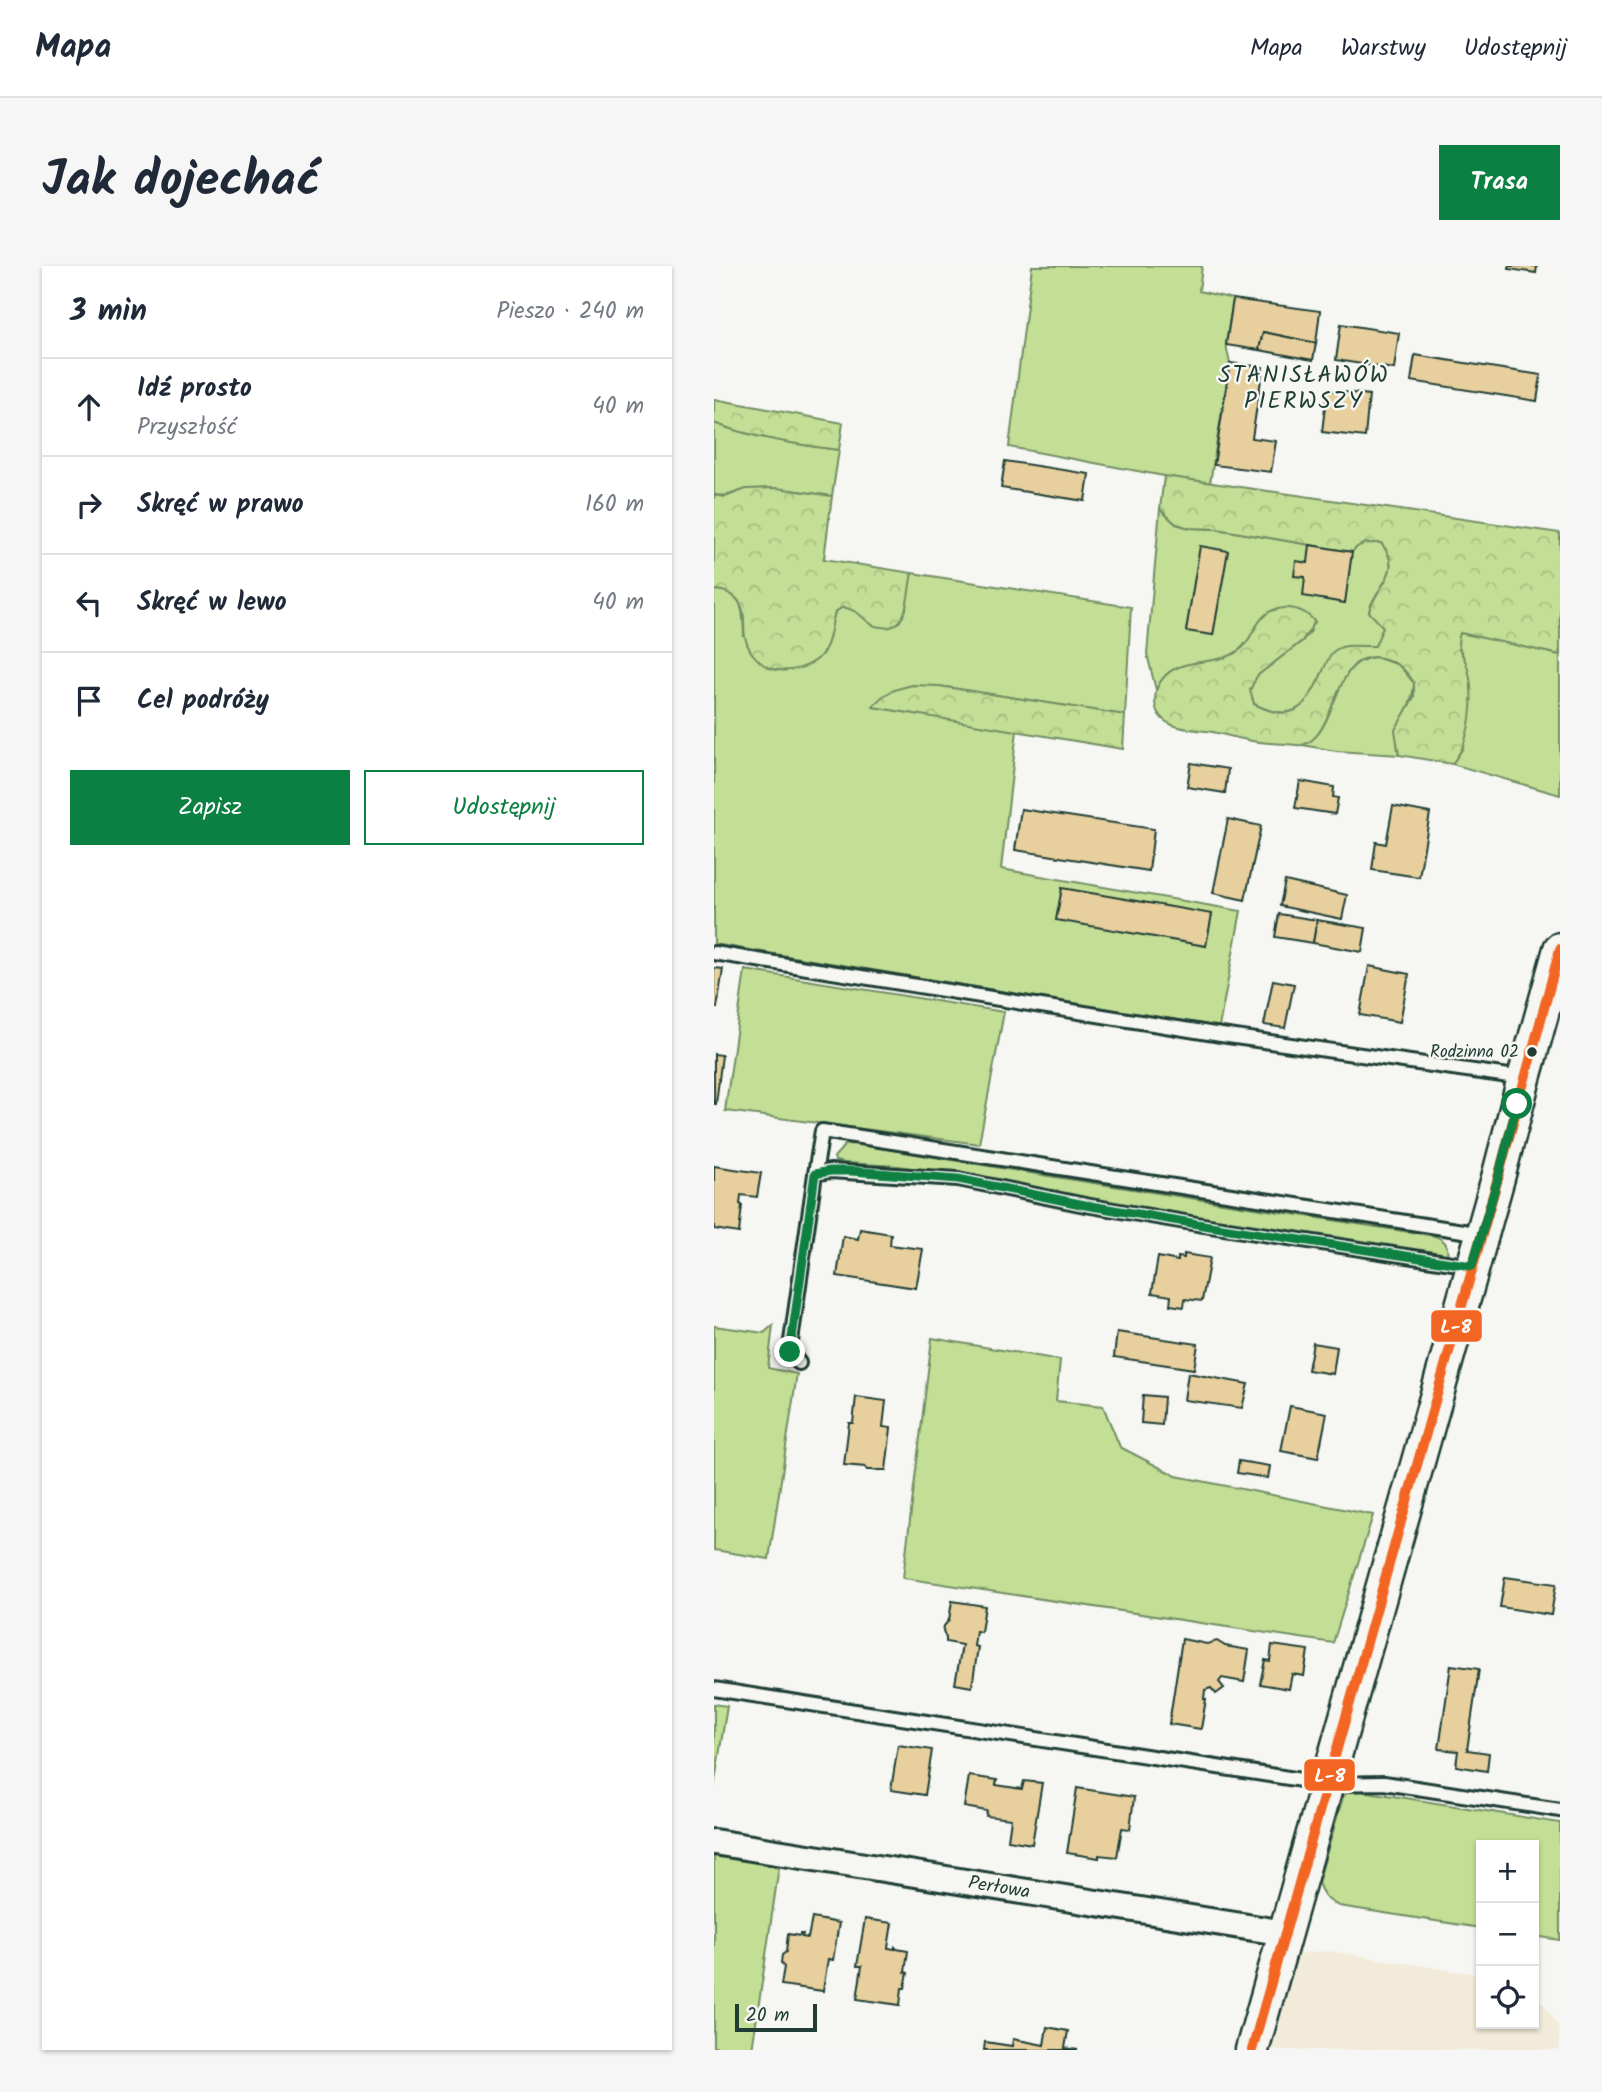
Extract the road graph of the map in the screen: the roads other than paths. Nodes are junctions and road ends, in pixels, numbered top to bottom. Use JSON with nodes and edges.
{"nodes":[{"id":1,"x":1560,"y":949,"type":"edge"},
{"id":2,"x":714,"y":953,"type":"edge"},
{"id":3,"x":1524,"y":1078,"type":"junction"},
{"id":4,"x":815,"y":1174,"type":"junction"},
{"id":5,"x":1482,"y":1234,"type":"junction"},
{"id":6,"x":1472,"y":1266,"type":"junction"},
{"id":7,"x":799,"y":1363,"type":"dead end"},
{"id":8,"x":714,"y":1689,"type":"edge"},
{"id":9,"x":1328,"y":1784,"type":"junction"},
{"id":10,"x":1560,"y":1810,"type":"edge"},
{"id":11,"x":714,"y":1842,"type":"edge"},
{"id":12,"x":1285,"y":1933,"type":"junction"},
{"id":13,"x":1252,"y":2050,"type":"edge"}],
"edges":[{"from":1,"to":3,"type":"street"},
{"from":2,"to":3,"type":"lane"},
{"from":3,"to":5,"type":"street"},
{"from":4,"to":5,"type":"lane"},
{"from":4,"to":6,"type":"lane"},
{"from":4,"to":7,"type":"lane"},
{"from":5,"to":6,"type":"street"},
{"from":6,"to":9,"type":"street"},
{"from":8,"to":9,"type":"lane"},
{"from":9,"to":10,"type":"lane"},
{"from":9,"to":12,"type":"street"},
{"from":11,"to":12,"type":"street","name":"Perłowa"},
{"from":12,"to":13,"type":"street"}]}
